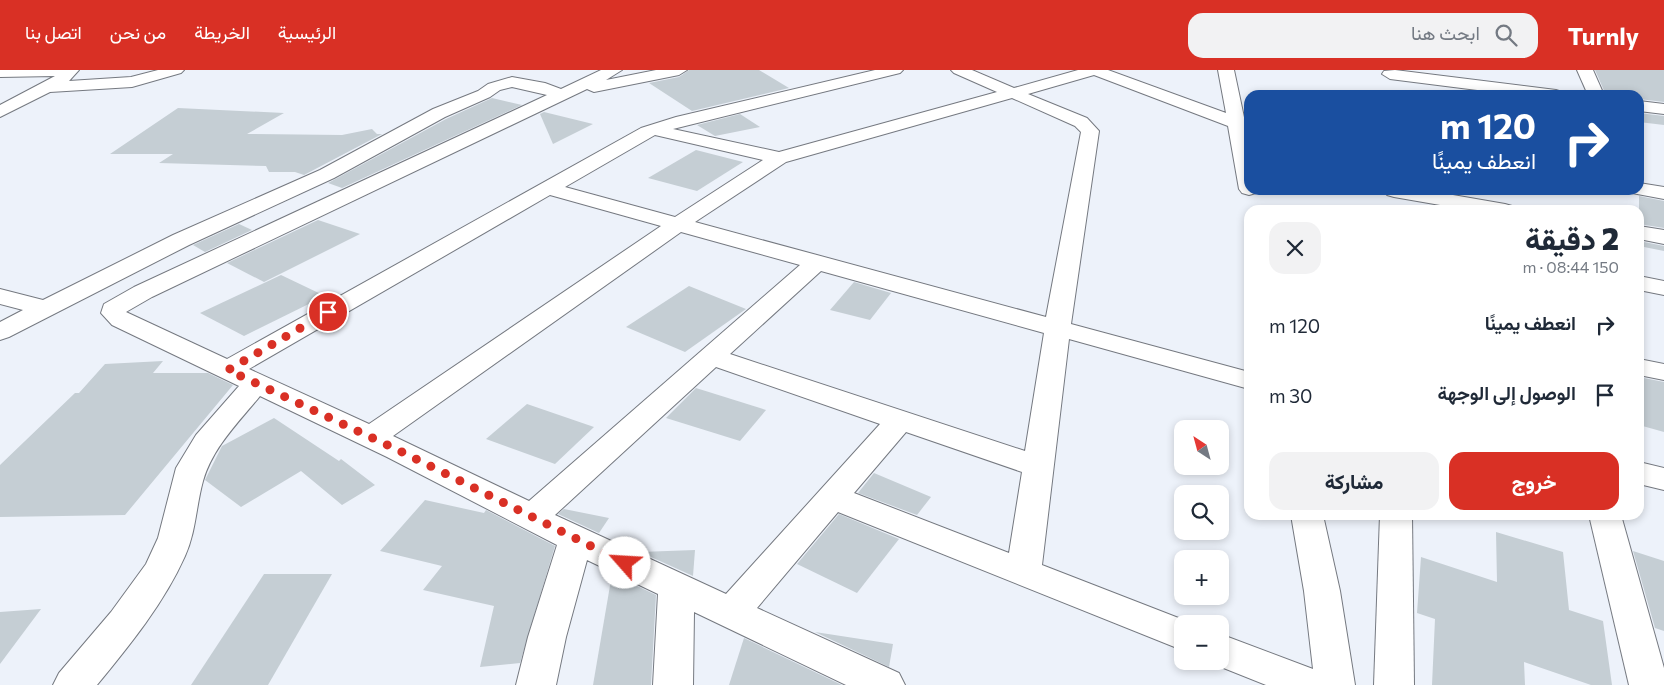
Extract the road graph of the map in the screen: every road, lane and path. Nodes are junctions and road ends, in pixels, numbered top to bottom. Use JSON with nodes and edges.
{"nodes":[{"id":1,"x":176,"y":70,"type":"edge"},
{"id":2,"x":579,"y":70,"type":"edge"},
{"id":3,"x":591,"y":70,"type":"edge"},
{"id":4,"x":614,"y":70,"type":"edge"},
{"id":5,"x":678,"y":70,"type":"edge"},
{"id":6,"x":895,"y":70,"type":"edge"},
{"id":7,"x":959,"y":70,"type":"edge"},
{"id":8,"x":1095,"y":70,"type":"edge"},
{"id":9,"x":1226,"y":70,"type":"edge"},
{"id":10,"x":1585,"y":70,"type":"edge"},
{"id":11,"x":73,"y":71,"type":"edge"},
{"id":12,"x":0,"y":72,"type":"edge"},
{"id":13,"x":1390,"y":77,"type":"edge"},
{"id":14,"x":49,"y":87,"type":"junction"},
{"id":15,"x":1510,"y":90,"type":"edge"},
{"id":16,"x":1594,"y":90,"type":"edge"},
{"id":17,"x":1011,"y":93,"type":"junction"},
{"id":18,"x":563,"y":94,"type":"junction"},
{"id":19,"x":1644,"y":107,"type":"edge"},
{"id":20,"x":1664,"y":109,"type":"edge"},
{"id":21,"x":0,"y":112,"type":"edge"},
{"id":22,"x":1236,"y":123,"type":"junction"},
{"id":23,"x":654,"y":129,"type":"junction"},
{"id":24,"x":779,"y":158,"type":"junction"},
{"id":25,"x":1244,"y":164,"type":"edge"},
{"id":26,"x":546,"y":188,"type":"junction"},
{"id":27,"x":1644,"y":190,"type":"edge"},
{"id":28,"x":1664,"y":193,"type":"edge"},
{"id":29,"x":1394,"y":197,"type":"edge"},
{"id":30,"x":1463,"y":205,"type":"edge"},
{"id":31,"x":680,"y":223,"type":"junction"},
{"id":32,"x":1644,"y":234,"type":"edge"},
{"id":33,"x":1664,"y":238,"type":"edge"},
{"id":34,"x":817,"y":262,"type":"junction"},
{"id":35,"x":1644,"y":284,"type":"edge"},
{"id":36,"x":1664,"y":288,"type":"edge"},
{"id":37,"x":0,"y":296,"type":"edge"},
{"id":38,"x":46,"y":309,"type":"junction"},
{"id":39,"x":1057,"y":328,"type":"junction"},
{"id":40,"x":0,"y":332,"type":"edge"},
{"id":41,"x":711,"y":357,"type":"junction"},
{"id":42,"x":1644,"y":368,"type":"edge"},
{"id":43,"x":1664,"y":372,"type":"edge"},
{"id":44,"x":243,"y":377,"type":"junction"},
{"id":45,"x":1244,"y":381,"type":"edge"},
{"id":46,"x":899,"y":421,"type":"junction"},
{"id":47,"x":372,"y":437,"type":"junction"},
{"id":48,"x":1038,"y":466,"type":"junction"},
{"id":49,"x":1644,"y":474,"type":"edge"},
{"id":50,"x":1664,"y":479,"type":"edge"},
{"id":51,"x":833,"y":497,"type":"junction"},
{"id":52,"x":532,"y":517,"type":"junction"},
{"id":53,"x":1308,"y":520,"type":"edge"},
{"id":54,"x":1396,"y":520,"type":"edge"},
{"id":55,"x":1606,"y":520,"type":"edge"},
{"id":56,"x":576,"y":539,"type":"junction"},
{"id":57,"x":1024,"y":572,"type":"junction"},
{"id":58,"x":676,"y":587,"type":"junction"},
{"id":59,"x":731,"y":613,"type":"junction"},
{"id":60,"x":1174,"y":632,"type":"edge"},
{"id":61,"x":1229,"y":654,"type":"edge"},
{"id":62,"x":74,"y":685,"type":"edge"},
{"id":63,"x":536,"y":685,"type":"edge"},
{"id":64,"x":673,"y":685,"type":"edge"},
{"id":65,"x":885,"y":685,"type":"edge"},
{"id":66,"x":1310,"y":685,"type":"edge"},
{"id":67,"x":1334,"y":685,"type":"edge"},
{"id":68,"x":1394,"y":685,"type":"edge"},
{"id":69,"x":1649,"y":685,"type":"edge"}],
"edges":[{"from":1,"to":14,"type":"street"},
{"from":2,"to":18,"type":"street"},
{"from":3,"to":18,"type":"street"},
{"from":4,"to":18,"type":"street"},
{"from":5,"to":18,"type":"street"},
{"from":6,"to":23,"type":"street"},
{"from":7,"to":17,"type":"street"},
{"from":8,"to":17,"type":"street"},
{"from":8,"to":22,"type":"street"},
{"from":9,"to":22,"type":"street"},
{"from":10,"to":16,"type":"street"},
{"from":11,"to":12,"type":"street"},
{"from":11,"to":14,"type":"street"},
{"from":13,"to":15,"type":"street"},
{"from":14,"to":21,"type":"street"},
{"from":17,"to":24,"type":"street"},
{"from":17,"to":39,"type":"street"},
{"from":18,"to":38,"type":"street"},
{"from":18,"to":44,"type":"street"},
{"from":19,"to":20,"type":"street"},
{"from":22,"to":25,"type":"street"},
{"from":23,"to":24,"type":"street"},
{"from":23,"to":26,"type":"street"},
{"from":24,"to":31,"type":"street"},
{"from":26,"to":31,"type":"street"},
{"from":26,"to":44,"type":"street"},
{"from":27,"to":28,"type":"street"},
{"from":29,"to":30,"type":"street"},
{"from":31,"to":34,"type":"street"},
{"from":31,"to":47,"type":"street"},
{"from":32,"to":33,"type":"street"},
{"from":34,"to":39,"type":"street"},
{"from":34,"to":41,"type":"street"},
{"from":35,"to":36,"type":"street"},
{"from":37,"to":38,"type":"street"},
{"from":38,"to":40,"type":"street"},
{"from":39,"to":45,"type":"street"},
{"from":39,"to":48,"type":"street"},
{"from":41,"to":46,"type":"street"},
{"from":41,"to":52,"type":"street"},
{"from":42,"to":43,"type":"street"},
{"from":44,"to":47,"type":"street"},
{"from":44,"to":62,"type":"street"},
{"from":46,"to":48,"type":"street"},
{"from":46,"to":51,"type":"street"},
{"from":47,"to":52,"type":"street"},
{"from":48,"to":57,"type":"street"},
{"from":49,"to":50,"type":"street"},
{"from":51,"to":57,"type":"street"},
{"from":51,"to":59,"type":"street"},
{"from":52,"to":56,"type":"street"},
{"from":53,"to":67,"type":"street"},
{"from":54,"to":68,"type":"street"},
{"from":55,"to":69,"type":"street"},
{"from":56,"to":58,"type":"street"},
{"from":56,"to":63,"type":"street"},
{"from":57,"to":60,"type":"street"},
{"from":58,"to":59,"type":"street"},
{"from":58,"to":64,"type":"street"},
{"from":59,"to":65,"type":"street"},
{"from":61,"to":66,"type":"street"}]}
